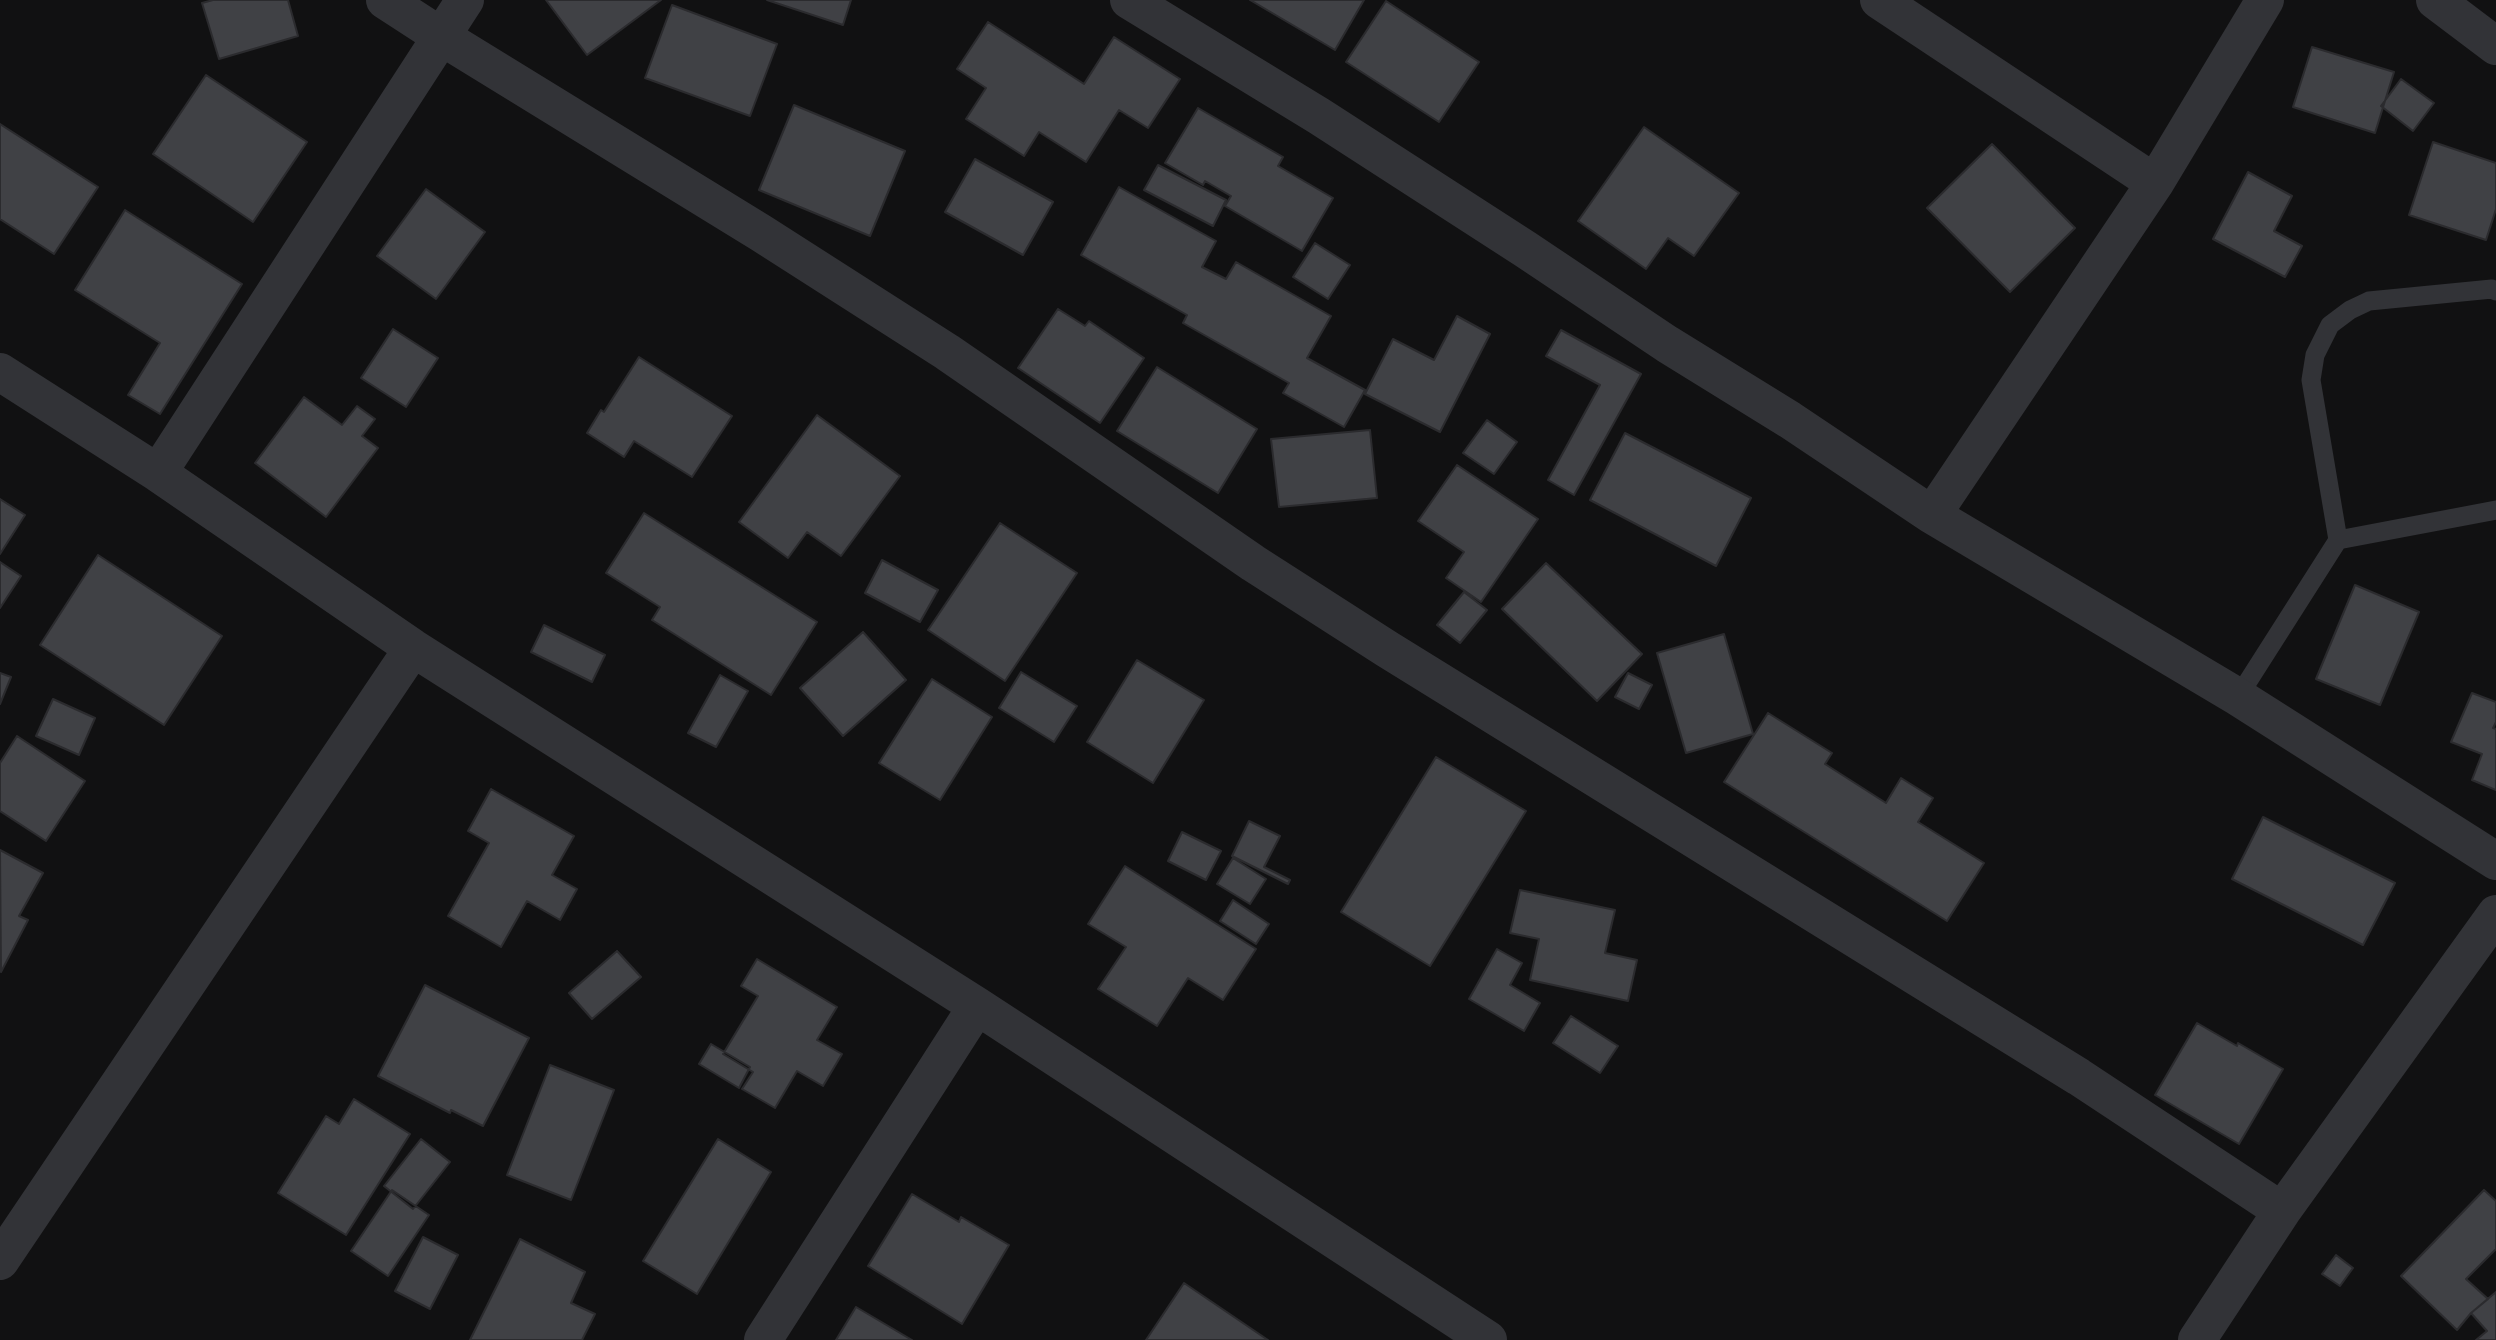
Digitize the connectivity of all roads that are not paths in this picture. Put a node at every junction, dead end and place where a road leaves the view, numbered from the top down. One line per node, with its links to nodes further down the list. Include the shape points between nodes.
1 (385, 0): 7 (street)
2 (465, 0): 7 (street)
3 (1129, 0): 14 (street, via 1330,123)
4 (1879, 0): 9 (street)
5 (2265, 0): 9 (street)
6 (2435, 0): 8 (street)
7 (442, 37): 12 (street); 21 (street, via 935,344 1254,564 1387,649 2067,1070)
8 (2496, 46)
9 (2155, 183): 14 (street)
10 (2496, 291): 15 (lane, via 2369,301 2330,325 2315,355 2311,380)
11 (0, 372): 12 (street)
12 (158, 473): 16 (street)
13 (2496, 510): 15 (lane)
14 (1932, 515): 17 (street)
15 (2338, 540): 17 (lane)
16 (413, 648): 20 (street); 22 (street)
17 (2238, 697): 18 (street)
18 (2496, 861)
19 (2496, 914): 21 (street)
20 (977, 1006): 23 (street); 24 (street)
21 (2282, 1211): 25 (street)
22 (0, 1262)
23 (763, 1340)
24 (1488, 1340)
25 (2197, 1340)

